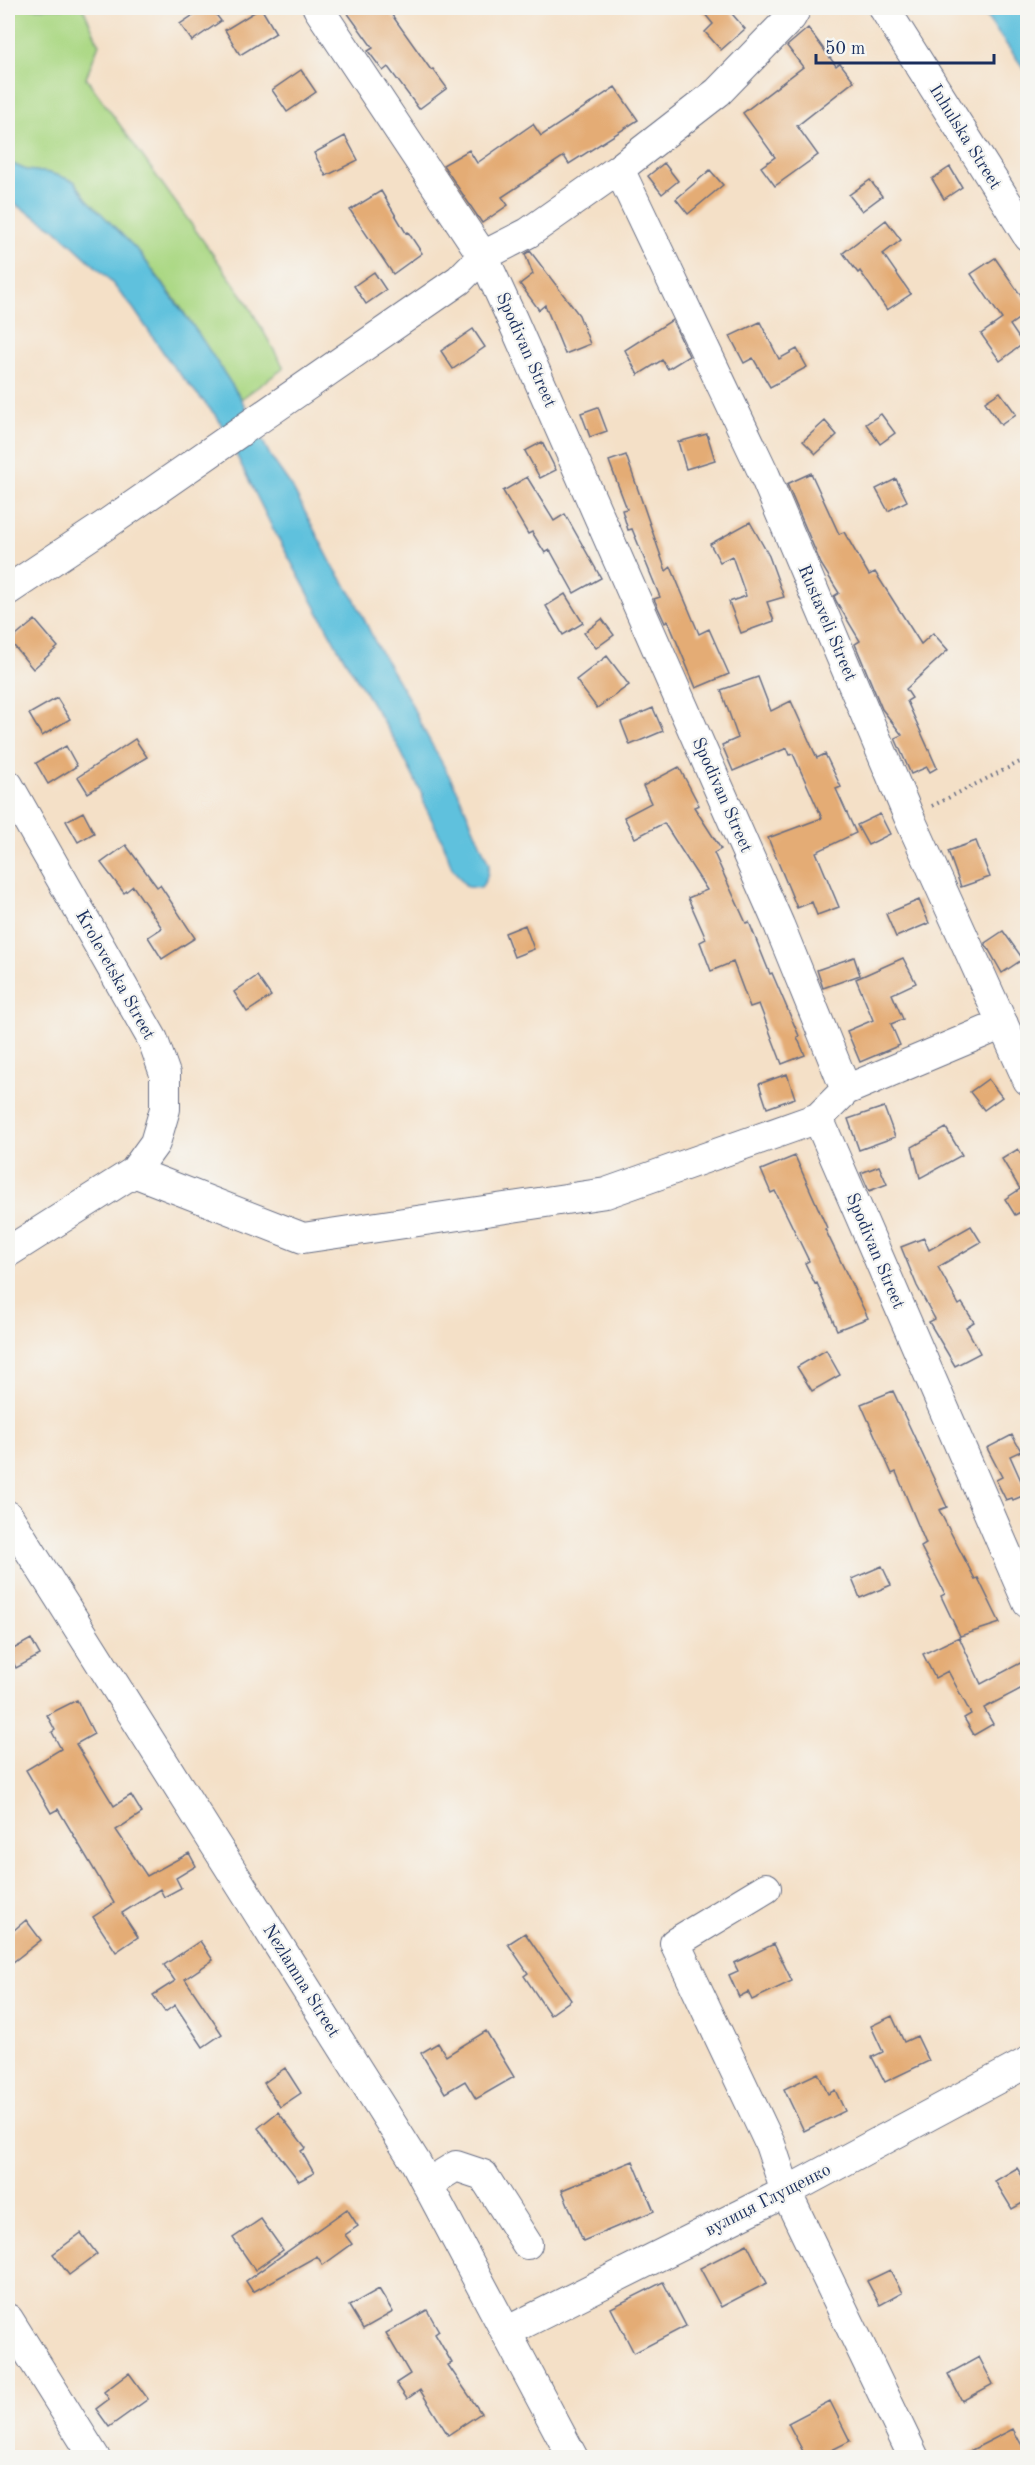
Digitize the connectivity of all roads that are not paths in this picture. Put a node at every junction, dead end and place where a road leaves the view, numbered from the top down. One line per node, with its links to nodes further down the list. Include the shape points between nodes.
1 (318, 8): 6 (street, Spodivan Street)
2 (796, 8): 4 (street, via 718,92)
3 (884, 8): 5 (street, Inhulska Street)
4 (620, 169): 6 (street, via 528,233); 9 (street, Rustaveli Street, via 765,476 909,817)
5 (1028, 236)
6 (483, 256): 7 (street, via 459,280); 11 (street, Spodivan Street, via 780,925)
7 (8, 590)
8 (8, 785): 13 (street, Krolevetska Street, via 153,1040 165,1074 165,1109 155,1143)
9 (1003, 1024): 10 (street, Rustaveli Street); 11 (street)
10 (1028, 1080)
11 (846, 1090): 12 (street)
12 (818, 1118): 13 (street, via 606,1193 303,1238); 16 (street, Spodivan Street)
13 (134, 1172): 14 (street)
14 (8, 1252)
15 (8, 1516): 19 (street, Nezlamna Street)
16 (1028, 1603)
17 (766, 1888): 20 (street, via 675,1943 770,2144)
18 (1028, 2062): 20 (street, вулиця Глущенко)
19 (427, 2184): 21 (street, via 456,2166 483,2175); 23 (street, Nezlamna Street)
20 (786, 2192): 23 (street, вулиця Глущенко); 26 (street)
21 (527, 2244)
22 (8, 2319): 24 (street)
23 (506, 2332): 25 (street, Nezlamna Street)
24 (95, 2457)
25 (573, 2457)
26 (914, 2457)

